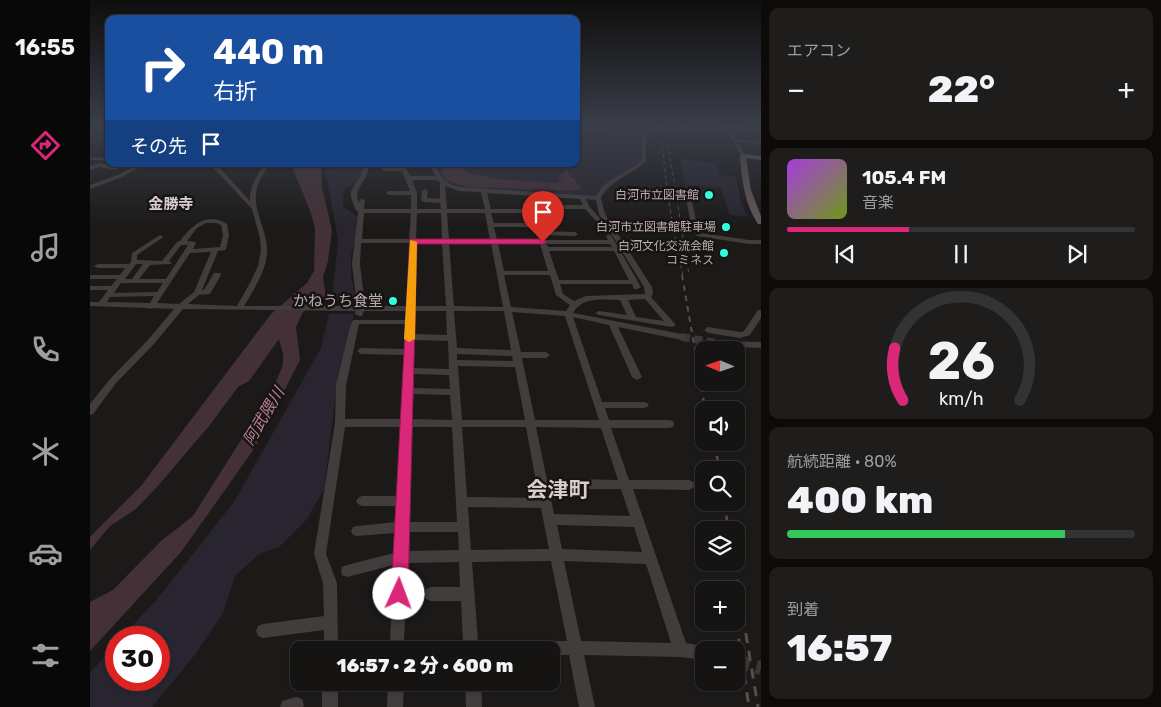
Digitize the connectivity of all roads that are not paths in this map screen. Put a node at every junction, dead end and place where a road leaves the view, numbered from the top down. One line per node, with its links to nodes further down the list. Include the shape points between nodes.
1 (644, 159): 25 (street, via 636,168 602,189)
2 (743, 159): 35 (main road, via 749,202)
3 (105, 166): 13 (street)
4 (108, 167): 5 (street); 15 (street)
5 (119, 167)
6 (136, 167): 18 (street)
7 (216, 167): 30 (street)
8 (265, 167): 30 (street, via 254,186)
9 (365, 167): 32 (street, via 354,191)
10 (397, 167): 14 (street)
11 (403, 167): 16 (street)
12 (433, 167): 17 (street)
13 (90, 168)
14 (384, 169)
15 (90, 174)
16 (408, 178): 17 (street); 23 (street)
17 (439, 180): 21 (street, via 459,189); 27 (street)
18 (90, 187)
19 (686, 188): 47 (street, via 699,235)
20 (425, 191): 27 (street, via 424,200)
21 (484, 191): 24 (street); 33 (street)
22 (389, 193): 23 (street)
23 (414, 193): 31 (street)
24 (582, 196): 25 (street); 29 (street)
25 (598, 198): 34 (street)
26 (362, 200): 32 (street)
27 (443, 206): 31 (street); 33 (street); 43 (street)
28 (558, 207): 29 (street)
29 (586, 207): 34 (street)
30 (253, 208): 78 (street, via 264,242 263,258)
31 (414, 210): 32 (street); 42 (street)
32 (361, 211): 41 (street)
33 (487, 211): 36 (street); 37 (street, via 531,207)
34 (598, 214): 46 (street); 53 (street)
35 (760, 218)
36 (490, 225): 37 (street); 44 (street)
37 (537, 225): 38 (street)
38 (539, 233): 39 (street); 48 (street)
39 (575, 234)
40 (160, 237): 57 (street, via 134,254)
41 (358, 241): 42 (street); 79 (street)
42 (413, 241): 43 (street); 80 (street)
43 (446, 241): 44 (street); 81 (street)
44 (493, 241): 48 (street); 59 (street)
45 (183, 242): 50 (street, via 193,243); 51 (street, via 198,223 222,222 226,235 224,247); 55 (street)
46 (612, 242): 48 (street); 49 (street)
47 (761, 242)
48 (544, 245): 49 (street); 60 (street)
49 (616, 249): 52 (street)
50 (188, 251): 51 (street); 56 (street)
51 (215, 251): 69 (street)
52 (621, 260): 53 (street); 66 (street, via 635,284)
53 (632, 260): 71 (street, via 648,287)
54 (148, 262): 55 (street); 57 (street); 64 (street)
55 (164, 262): 56 (street)
56 (180, 263): 65 (street)
57 (132, 264): 58 (street); 63 (street)
58 (98, 266)
59 (500, 273): 60 (street); 82 (street)
60 (553, 273): 66 (street)
61 (217, 274): 69 (street, via 207,292)
62 (90, 277): 63 (street)
63 (120, 279): 64 (street); 68 (street)
64 (134, 281): 65 (street)
65 (168, 281): 70 (street)
66 (556, 282): 75 (street, via 562,297)
67 (90, 288): 68 (street)
68 (110, 291): 70 (street); 74 (street)
69 (197, 293): 77 (street)
70 (159, 294): 76 (street)
71 (647, 297): 72 (street); 86 (street, via 672,325)
72 (623, 298): 75 (street, via 586,298); 86 (street)
73 (90, 304): 74 (street)
74 (101, 304): 76 (street)
75 (574, 304): 85 (street)
76 (151, 307): 77 (street)
77 (179, 308): 78 (street); 108 (street)
78 (239, 308): 79 (street)
79 (358, 308): 80 (street); 87 (street)
80 (410, 308): 81 (street); 88 (street)
81 (449, 308): 82 (street); 93 (street)
82 (507, 309): 85 (street); 100 (street)
83 (761, 312): 90 (street, via 747,333 740,335)
84 (598, 313): 86 (street)
85 (568, 314): 89 (street); 106 (street)
86 (633, 319)
87 (356, 322): 88 (street); 109 (street, via 341,385)
88 (410, 322): 91 (street)
89 (612, 324): 92 (street); 103 (street)
90 (708, 330)
91 (409, 337): 93 (street); 97 (street)
92 (682, 337)
93 (452, 338): 98 (street)
94 (745, 345): 95 (street)
95 (761, 345)
96 (361, 351): 97 (street)
97 (409, 352): 102 (street)
98 (452, 352): 100 (street); 101 (street)
99 (546, 355): 100 (street)
100 (517, 357): 101 (street); 112 (street)
101 (453, 368): 102 (street); 105 (street)
102 (408, 371): 104 (street)
103 (636, 377)
104 (407, 392): 105 (street); 110 (street)
105 (455, 392): 111 (street)
106 (599, 405): 107 (street); 113 (street)
107 (644, 405)
108 (90, 411)
109 (340, 423): 110 (street); 134 (street, via 320,554 330,583)
110 (406, 423): 111 (street); 119 (street)
111 (457, 423): 112 (street); 120 (street)
112 (530, 423): 113 (street); 121 (street)
113 (606, 424): 114 (street); 116 (street)
114 (669, 424)
115 (574, 484): 116 (street)
116 (626, 484): 117 (street); 123 (street)
117 (689, 485)
118 (362, 501): 119 (street)
119 (403, 501): 124 (street)
120 (462, 502): 121 (street); 125 (street)
121 (546, 503): 122 (street)
122 (549, 519): 123 (street); 127 (street)
123 (639, 522): 130 (street)
124 (402, 527): 125 (street); 126 (street); 128 (street)
125 (463, 527): 129 (street)
126 (357, 531)
127 (556, 556): 129 (street); 130 (street); 140 (street)
128 (401, 557): 129 (street); 131 (street); 137 (street)
129 (465, 557): 133 (street)
130 (650, 558): 141 (street)
131 (347, 571)
132 (431, 594): 133 (street)
133 (467, 594): 138 (street)
134 (330, 622): 135 (street); 136 (street)
135 (263, 631)
136 (330, 641)
137 (397, 641)
138 (470, 641)
139 (560, 648): 140 (street)
140 (575, 648): 141 (street); 149 (street)
141 (681, 650): 142 (street)
142 (695, 652)
143 (330, 691): 146 (street)
144 (396, 691): 147 (street)
145 (473, 691): 148 (street)
146 (330, 707)
147 (395, 707)
148 (474, 707)
149 (587, 707)

